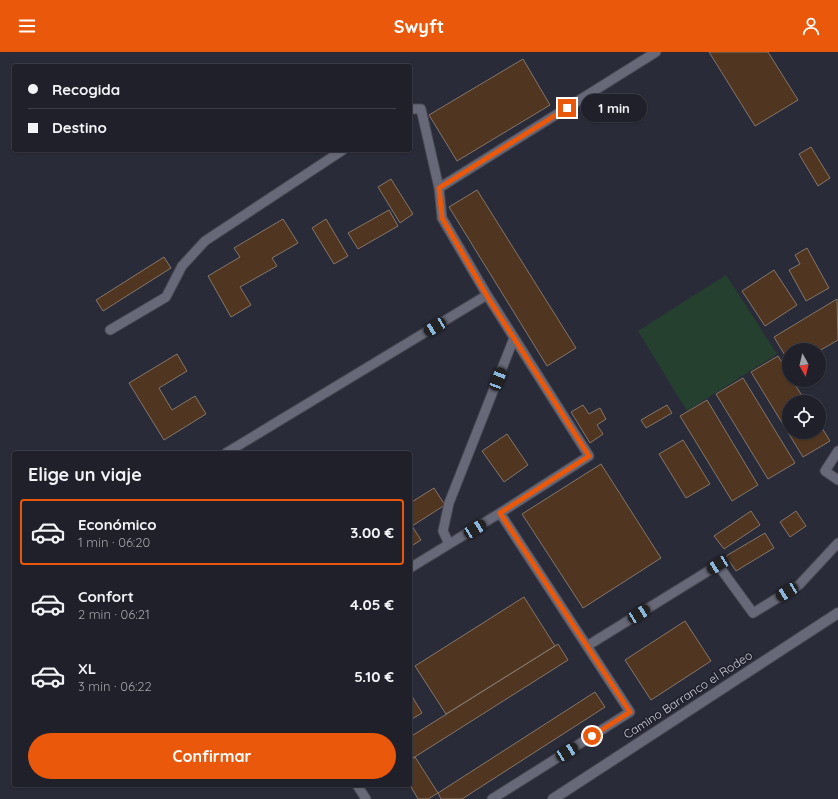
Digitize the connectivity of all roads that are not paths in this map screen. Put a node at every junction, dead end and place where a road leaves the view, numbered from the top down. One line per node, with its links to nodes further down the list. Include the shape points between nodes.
1 (656, 52): 4 (lane)
2 (412, 109): 4 (lane, via 421,109)
3 (340, 152): 6 (lane, via 205,241 182,266 166,297)
4 (439, 188): 5 (lane, via 442,218)
5 (487, 296): 7 (lane); 8 (lane)
6 (110, 330)
7 (514, 338): 11 (lane, via 589,456); 13 (lane, via 449,503 443,531)
8 (229, 451)
9 (838, 451): 10 (lane, via 825,471)
10 (838, 480)
11 (500, 513): 13 (lane); 16 (lane)
12 (838, 543): 16 (lane, via 798,585 753,613 718,565)
13 (449, 544): 14 (lane)
14 (412, 567)
15 (838, 613): 20 (street, Camino Barranco el Rodeo)
16 (587, 646): 19 (lane, via 630,712)
17 (358, 787): 18 (lane)
18 (366, 799)
19 (492, 799)
20 (553, 799)

